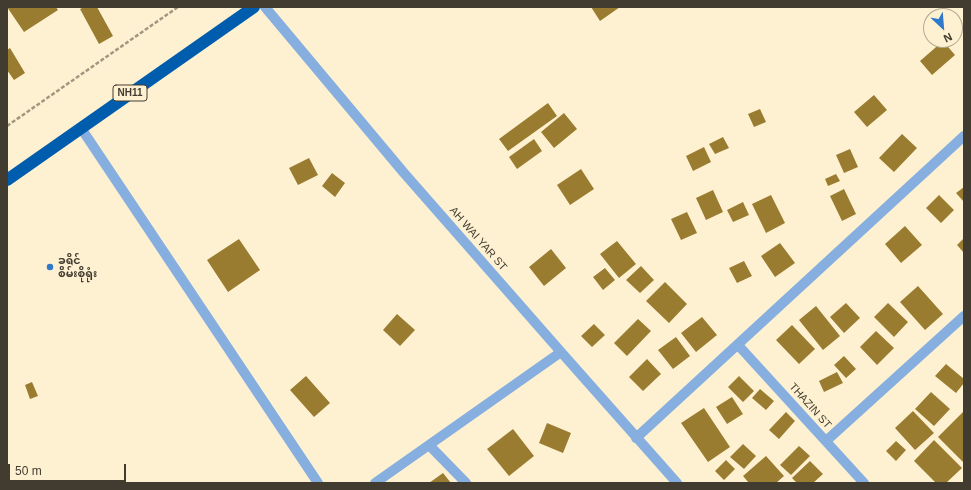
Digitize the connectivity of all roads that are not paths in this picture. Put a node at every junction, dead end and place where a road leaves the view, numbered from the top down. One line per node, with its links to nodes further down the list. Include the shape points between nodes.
1 (254, 7): 3 (highway, NH11)
2 (265, 7): 8 (street, AH WAI YAR ST, via 404,173)
3 (81, 128): 5 (highway, NH11); 12 (street)
4 (964, 136): 7 (street)
5 (7, 180)
6 (964, 316): 10 (street)
7 (738, 344): 9 (street); 10 (street, THAZIN ST)
8 (560, 352): 9 (street, AH WAI YAR ST); 11 (street)
9 (636, 438): 15 (street, AH WAI YAR ST)
10 (826, 441): 16 (street, THAZIN ST)
11 (429, 445): 13 (street); 14 (street)
12 (318, 483)
13 (375, 483)
14 (466, 483)
15 (677, 483)
16 (864, 483)

